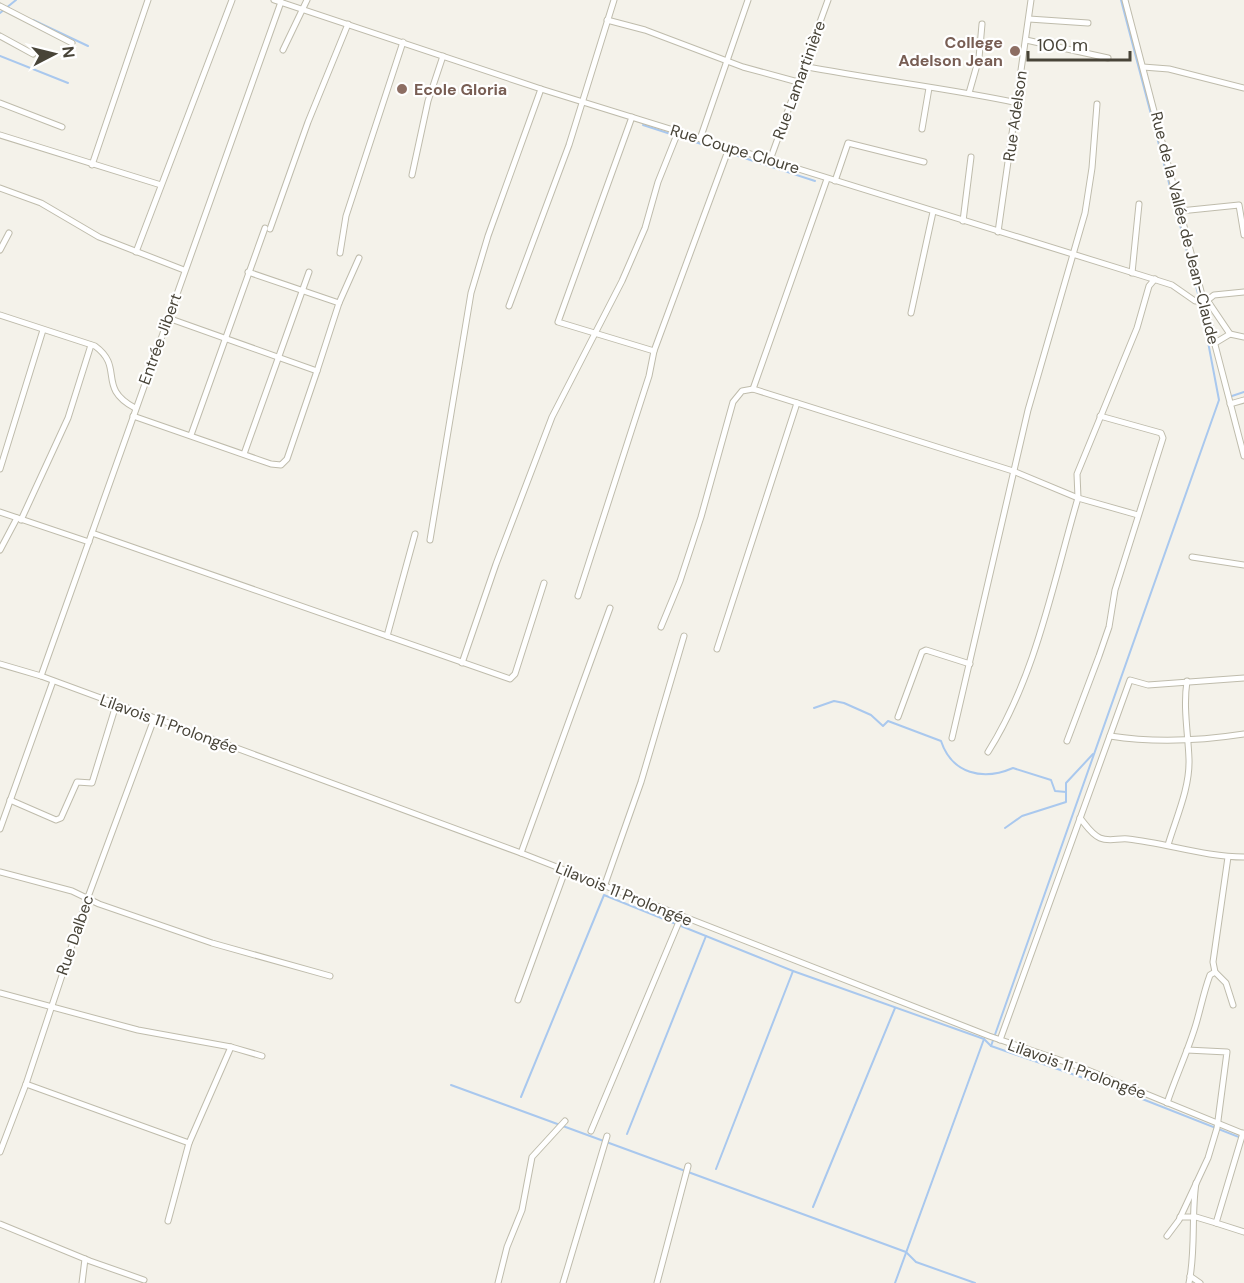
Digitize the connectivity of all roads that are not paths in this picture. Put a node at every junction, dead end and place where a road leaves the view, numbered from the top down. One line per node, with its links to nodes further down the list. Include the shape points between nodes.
1 (7, 0): 12 (street)
2 (148, 0): 49 (street)
3 (232, 0): 53 (street)
4 (274, 0): 11 (street, Rue Coupe Cloure)
5 (307, 0): 13 (street)
6 (614, 0): 15 (street)
7 (748, 0): 27 (street)
8 (828, 0): 28 (street, Rue Lamartinière)
9 (1031, 0): 14 (street, Rue Adelson)
10 (1125, 0): 29 (street, Rue de la Vallée de Jean-Claude)
11 (281, 2): 13 (street, Rue Coupe Cloure); 68 (street, Entrée Jibert)
12 (0, 6): 22 (street)
13 (303, 9): 17 (street, Rue Coupe Cloure); 23 (street)
14 (1029, 19): 16 (street); 20 (street, Rue Adelson)
15 (607, 20): 27 (street); 35 (street)
16 (1089, 23)
17 (348, 24): 21 (street, Rue Coupe Cloure); 70 (street)
18 (982, 24): 34 (street, via 979,58)
19 (0, 36): 24 (street)
20 (1026, 40): 26 (street); 37 (street, Rue Adelson)
21 (403, 42): 25 (street, Rue Coupe Cloure); 65 (street, via 346,216)
22 (72, 43)
23 (283, 50)
24 (33, 54)
25 (443, 56): 33 (street, Rue Coupe Cloure); 50 (street, via 428,101)
26 (1108, 58)
27 (726, 59): 30 (street); 44 (street)
28 (803, 66): 30 (street, Rue Lamartinière); 31 (street)
29 (1143, 67): 32 (street, via 1169,69); 57 (street, Rue de la Vallée de Jean-Claude)
30 (798, 82): 47 (street, Rue Lamartinière)
31 (929, 88): 34 (street); 41 (street)
32 (1244, 88)
33 (541, 89): 35 (street, Rue Coupe Cloure); 109 (street, via 471,293)
34 (969, 93): 37 (street)
35 (582, 100): 39 (street, Rue Coupe Cloure); 77 (street)
36 (0, 103): 40 (street)
37 (1018, 103): 60 (street, Rue Adelson)
38 (1097, 104): 66 (street, via 1085,213)
39 (632, 117): 42 (street, Rue Coupe Cloure); 82 (street, via 558,322)
40 (62, 127)
41 (922, 129)
42 (678, 132): 44 (street, Rue Coupe Cloure); 82 (street, via 645,228)
43 (0, 135): 49 (street)
44 (700, 139): 45 (street, Rue Coupe Cloure)
45 (729, 148): 47 (street, Rue Coupe Cloure); 88 (street)
46 (972, 157): 59 (street)
47 (770, 160): 51 (street, Rue Coupe Cloure)
48 (924, 162): 52 (street, via 848,142)
49 (92, 165): 53 (street)
50 (412, 175)
51 (827, 178): 52 (street, Rue Coupe Cloure); 91 (street)
52 (835, 181): 58 (street, Rue Coupe Cloure)
53 (161, 185): 64 (street)
54 (0, 188): 64 (street, via 41,203 99,237)
55 (1139, 204): 71 (street)
56 (1241, 204): 57 (street); 62 (street)
57 (1180, 211): 75 (street, Rue de la Vallée de Jean-Claude)
58 (933, 212): 59 (street, Rue Coupe Cloure); 78 (street)
59 (963, 221): 60 (street, Rue Coupe Cloure)
60 (998, 232): 66 (street, Rue Coupe Cloure)
61 (9, 233): 63 (street)
62 (1244, 235)
63 (0, 250)
64 (136, 252): 68 (street)
65 (340, 253)
66 (1073, 255): 71 (street, Rue Coupe Cloure); 102 (street)
67 (358, 258): 76 (street)
68 (184, 270): 80 (street, Entrée Jibert)
69 (309, 272): 73 (street)
70 (248, 273): 73 (street); 85 (street)
71 (1132, 273): 72 (street, Rue Coupe Cloure)
72 (1155, 279): 75 (street, Rue Coupe Cloure, via 1195,301); 97 (street)
73 (302, 291): 76 (street); 89 (street)
74 (1244, 291): 75 (street, via 1214,295)
75 (1204, 301): 83 (street); 86 (street, Rue de la Vallée de Jean-Claude)
76 (339, 303): 90 (street)
77 (509, 306)
78 (911, 313)
79 (0, 315): 81 (street)
80 (168, 318): 85 (street); 95 (street, Entrée Jibert)
81 (43, 330): 87 (street); 101 (street)
82 (596, 332): 88 (street); 121 (street, via 552,417)
83 (1230, 334): 84 (street); 86 (street)
84 (1244, 337)
85 (226, 338): 89 (street); 98 (street)
86 (1215, 343): 94 (street, Rue de la Vallée de Jean-Claude)
87 (91, 345): 95 (street, via 104,352 109,362 113,391); 106 (street, via 68,418)
88 (654, 351): 115 (street)
89 (277, 356): 90 (street); 99 (street)
90 (316, 370): 99 (street, via 284,463 271,464)
91 (753, 389): 93 (street); 117 (street, via 742,391 733,402 694,538)
92 (1244, 400): 94 (street)
93 (797, 403): 102 (street); 120 (street)
94 (1230, 404): 100 (street, Rue de la Vallée de Jean-Claude)
95 (135, 408): 96 (street, Entrée Jibert)
96 (133, 416): 98 (street); 107 (street, Entrée Jibert)
97 (1100, 416): 103 (street, via 1077,474); 105 (street, via 1163,435)
98 (191, 435): 99 (street)
99 (244, 454)
100 (1244, 456)
101 (0, 469)
102 (1013, 471): 103 (street); 123 (street)
103 (1078, 498): 105 (street); 136 (street, via 1029,668 1009,720)
104 (0, 512): 106 (street)
105 (1138, 515): 135 (street, via 1100,656)
106 (19, 519): 110 (street); 111 (street)
107 (92, 533): 110 (street, Entrée Jibert); 118 (street)
108 (415, 534): 118 (street)
109 (430, 540)
110 (89, 542): 124 (street, Entrée Jibert)
111 (0, 550)
112 (1192, 557): 113 (street)
113 (1244, 566)
114 (544, 583): 121 (street, via 514,677 506,678)
115 (578, 596)
116 (610, 608): 141 (street)
117 (661, 627)
118 (387, 636): 121 (street)
119 (684, 636): 146 (street, via 641,782)
120 (717, 648)
121 (462, 663)
122 (0, 664): 124 (street, Lilavois 11 Prolongée)
123 (970, 664): 129 (street, via 922,652); 133 (street)
124 (41, 676): 126 (street, Lilavois 11 Prolongée)
125 (1244, 678): 127 (street)
126 (53, 681): 128 (street, Lilavois 11 Prolongée); 137 (street)
127 (1187, 681): 132 (street, via 1148,685 1130,680); 134 (street, via 1183,707)
128 (116, 705): 130 (street, Lilavois 11 Prolongée); 137 (street, via 92,783 76,782 61,818 56,820)
129 (898, 717)
130 (154, 719): 141 (street, Lilavois 11 Prolongée); 147 (street, Rue Dalbec)
131 (1244, 734): 134 (street)
132 (1110, 736): 134 (street, via 1151,741); 138 (street)
133 (952, 738)
134 (1187, 739): 140 (street, via 1188,773)
135 (1067, 741)
136 (988, 752)
137 (10, 800): 139 (street)
138 (1080, 818): 140 (street, via 1102,839); 155 (street)
139 (0, 829)
140 (1168, 845): 142 (street)
141 (521, 854): 144 (street, Lilavois 11 Prolongée)
142 (1228, 857): 143 (street); 149 (street, via 1213,962)
143 (1244, 857)
144 (565, 871): 146 (street, Lilavois 11 Prolongée); 152 (street)
145 (0, 872): 147 (street)
146 (604, 887): 148 (street, Lilavois 11 Prolongée)
147 (88, 897): 150 (street, via 212,943); 153 (street, Rue Dalbec)
148 (681, 917): 155 (street, Lilavois 11 Prolongée); 163 (street)
149 (1215, 972): 154 (street, via 1226,983); 157 (street, via 1210,975 1201,1000)
150 (330, 976)
151 (0, 993): 153 (street)
152 (518, 1000)
153 (51, 1004): 156 (street, via 138,1030); 159 (street, Rue Dalbec)
154 (1233, 1005)
155 (1000, 1040): 160 (street, Lilavois 11 Prolongée)
156 (231, 1047): 158 (street); 166 (street)
157 (1187, 1050): 160 (street); 162 (street, via 1227,1052)
158 (262, 1056)
159 (26, 1084): 166 (street); 167 (street, Rue Dalbec)
160 (1167, 1103): 162 (street, Lilavois 11 Prolongée)
161 (565, 1121): 181 (street, via 544,1141 530,1163 522,1210)
162 (1217, 1123): 164 (street, Lilavois 11 Prolongée); 169 (street, via 1208,1158)
163 (591, 1131)
164 (1244, 1133): 173 (street)
165 (607, 1136): 182 (street)
166 (189, 1143): 172 (street)
167 (0, 1152)
168 (688, 1166): 183 (street)
169 (1197, 1179): 170 (street); 171 (street)
170 (1180, 1217): 171 (street); 176 (street)
171 (1195, 1218): 173 (street); 178 (street)
172 (168, 1221)
173 (1216, 1223): 175 (street)
174 (0, 1224): 177 (street)
175 (1244, 1232)
176 (1167, 1236)
177 (85, 1259): 179 (street); 180 (street)
178 (1190, 1276): 184 (street); 185 (street)
179 (144, 1280)
180 (82, 1283)
181 (498, 1283)
182 (563, 1283)
183 (657, 1283)
184 (1189, 1283)
185 (1200, 1283)

